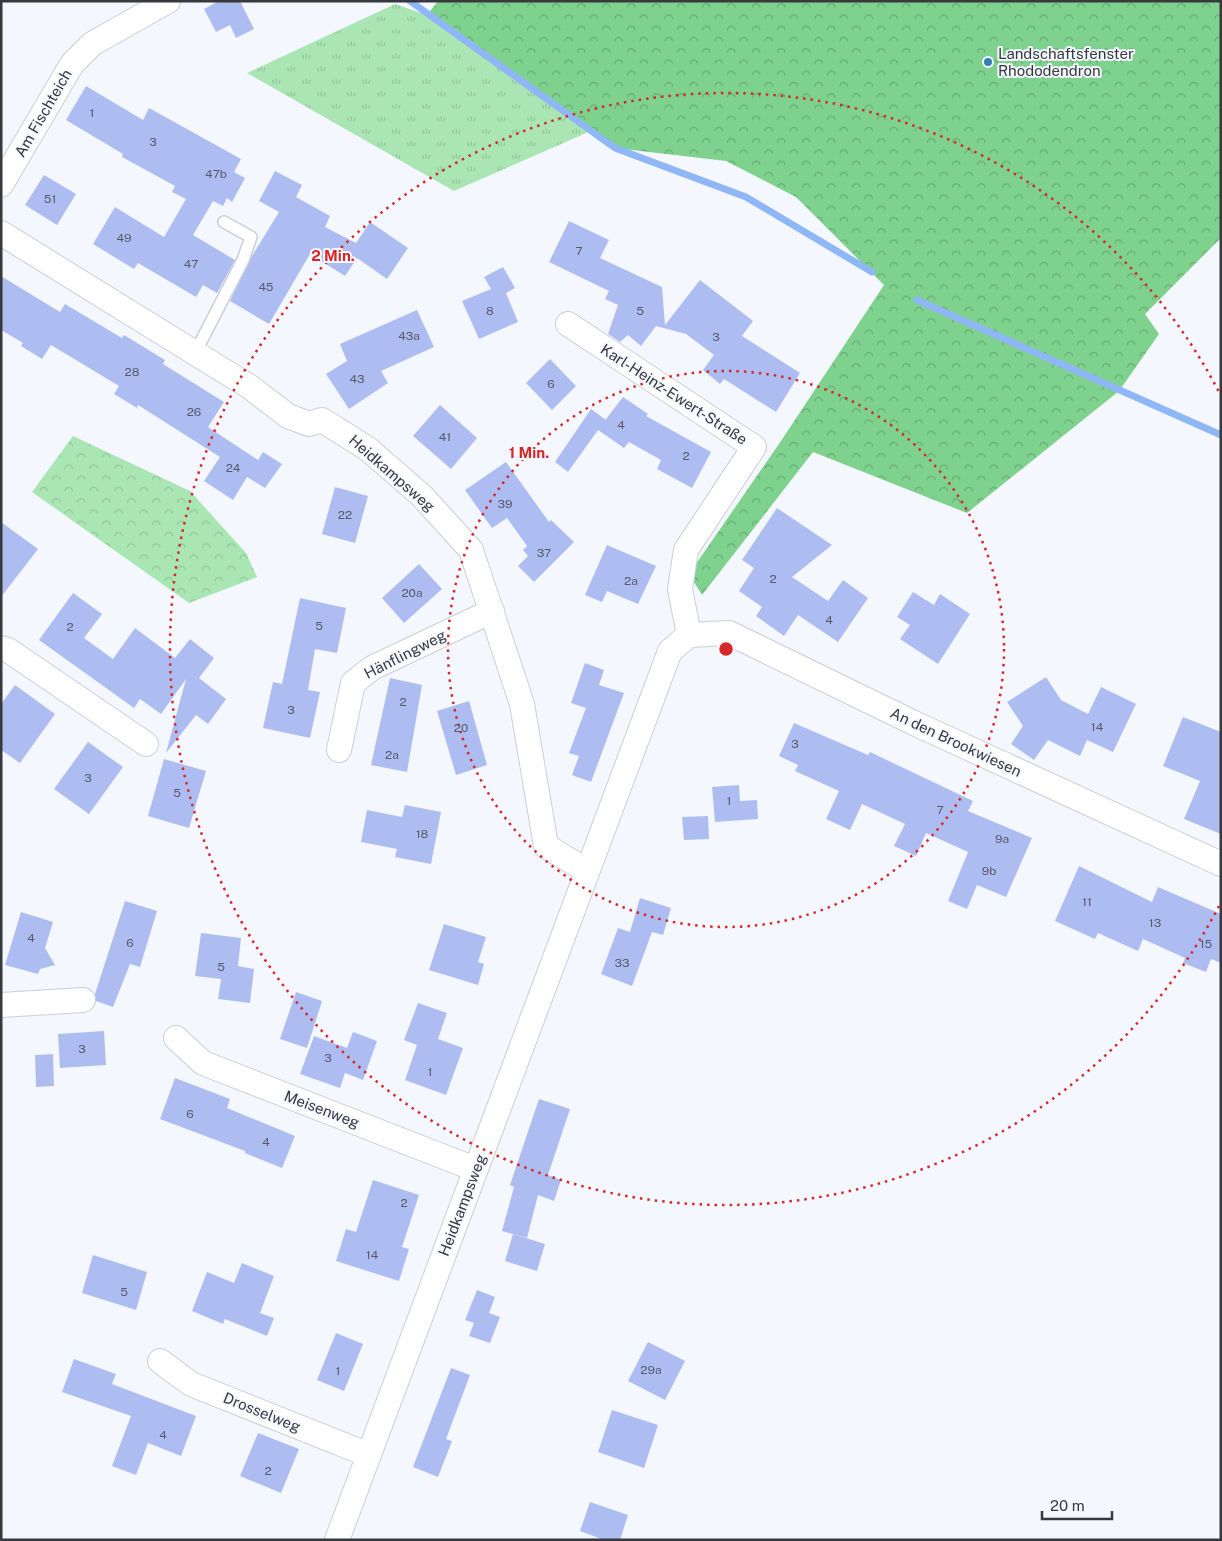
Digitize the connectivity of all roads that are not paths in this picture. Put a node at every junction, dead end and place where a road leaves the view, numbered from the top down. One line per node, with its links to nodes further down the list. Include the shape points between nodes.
1 (168, 1): 2 (street, Am Fischteich, via 92,44 72,64)
2 (1, 185)
3 (224, 222): 6 (lane, via 251,237 243,260)
4 (1, 234): 6 (street, Heidkampsweg)
5 (568, 324): 8 (street, Karl-Heinz-Ewert-Straße, via 754,447 686,550 680,589)
6 (195, 353): 7 (street, Heidkampsweg, via 250,387 288,416 309,424 322,420 343,432 422,496 471,550)
7 (492, 611): 11 (street, Hänflingweg, via 372,668 353,683); 13 (street, Heidkampsweg, via 522,704 546,846)
8 (689, 635): 12 (street, An den Brookwiesen, via 729,633 923,727); 13 (street, Heidkampsweg, via 670,651)
9 (1, 648): 10 (street)
10 (146, 744)
11 (339, 750)
12 (1221, 864)
13 (587, 871): 17 (street, Heidkampsweg)
14 (83, 1000): 15 (street)
15 (1, 1005)
16 (176, 1038): 17 (street, Meisenweg, via 203,1063)
17 (475, 1169): 19 (street, Heidkampsweg)
18 (160, 1361): 19 (street, Drosselweg, via 191,1384)
19 (369, 1456): 20 (street, Heidkampsweg)
20 (337, 1540)

